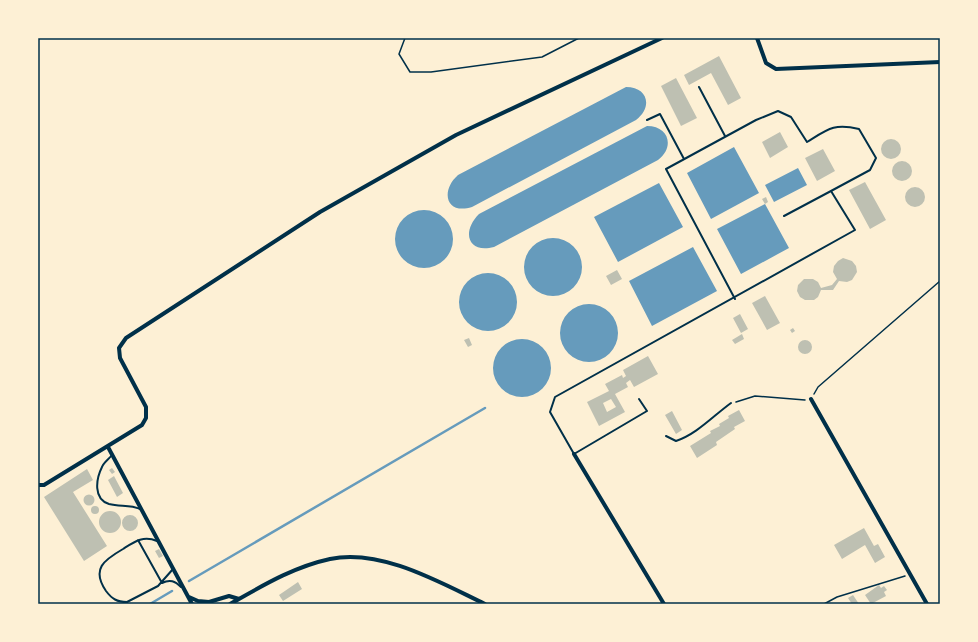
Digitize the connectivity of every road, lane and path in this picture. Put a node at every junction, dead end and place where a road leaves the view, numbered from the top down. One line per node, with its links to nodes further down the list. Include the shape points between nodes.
1 (405, 38): 2 (path, via 399,54 410,72 431,72 542,57)
2 (579, 38)
3 (662, 38): 18 (street, via 456,134 320,212 126,338 118,348 120,358 146,407 146,418 142,425)
4 (757, 38): 5 (street, via 766,63 776,69)
5 (940, 62)
6 (699, 87): 8 (lane)
7 (647, 120): 9 (lane, via 660,114)
8 (725, 136): 9 (lane); 10 (lane, via 778,111 791,116 807,142 834,126 844,125 859,129 876,158 870,170)
9 (684, 159): 13 (lane, via 666,169)
10 (831, 191): 11 (lane); 13 (lane, via 855,230)
11 (784, 216)
12 (940, 281): 15 (path, via 818,387)
13 (735, 299): 19 (lane, via 555,397 550,412)
14 (639, 399): 19 (lane, via 646,411)
15 (812, 399): 16 (path, via 800,401 755,396); 26 (street)
16 (731, 403): 17 (lane, via 689,437 676,441)
17 (666, 436)
18 (108, 447): 20 (street); 21 (street, via 44,485)
19 (574, 454): 34 (street)
20 (112, 455): 22 (street); 22 (lane, via 102,466 98,478 98,494 104,502 111,505 131,506)
21 (38, 485)
22 (141, 510): 24 (street)
23 (138, 540): 24 (lane, via 146,538); 27 (lane); 27 (lane, via 103,563 99,575 104,588 113,599 127,602)
24 (158, 541): 25 (street)
25 (173, 569): 27 (lane); 28 (street)
26 (910, 574): 35 (path, via 837,597); 36 (street)
27 (162, 583): 28 (lane, via 173,581)
28 (184, 589): 29 (street)
29 (187, 595): 30 (street, via 202,602 215,602 229,596); 31 (street)
30 (239, 599): 32 (street); 33 (street, via 292,571 311,564 331,559 364,558 426,576)
31 (192, 604)
32 (230, 604)
33 (485, 604)
34 (664, 604)
35 (824, 604)
36 (927, 604)

